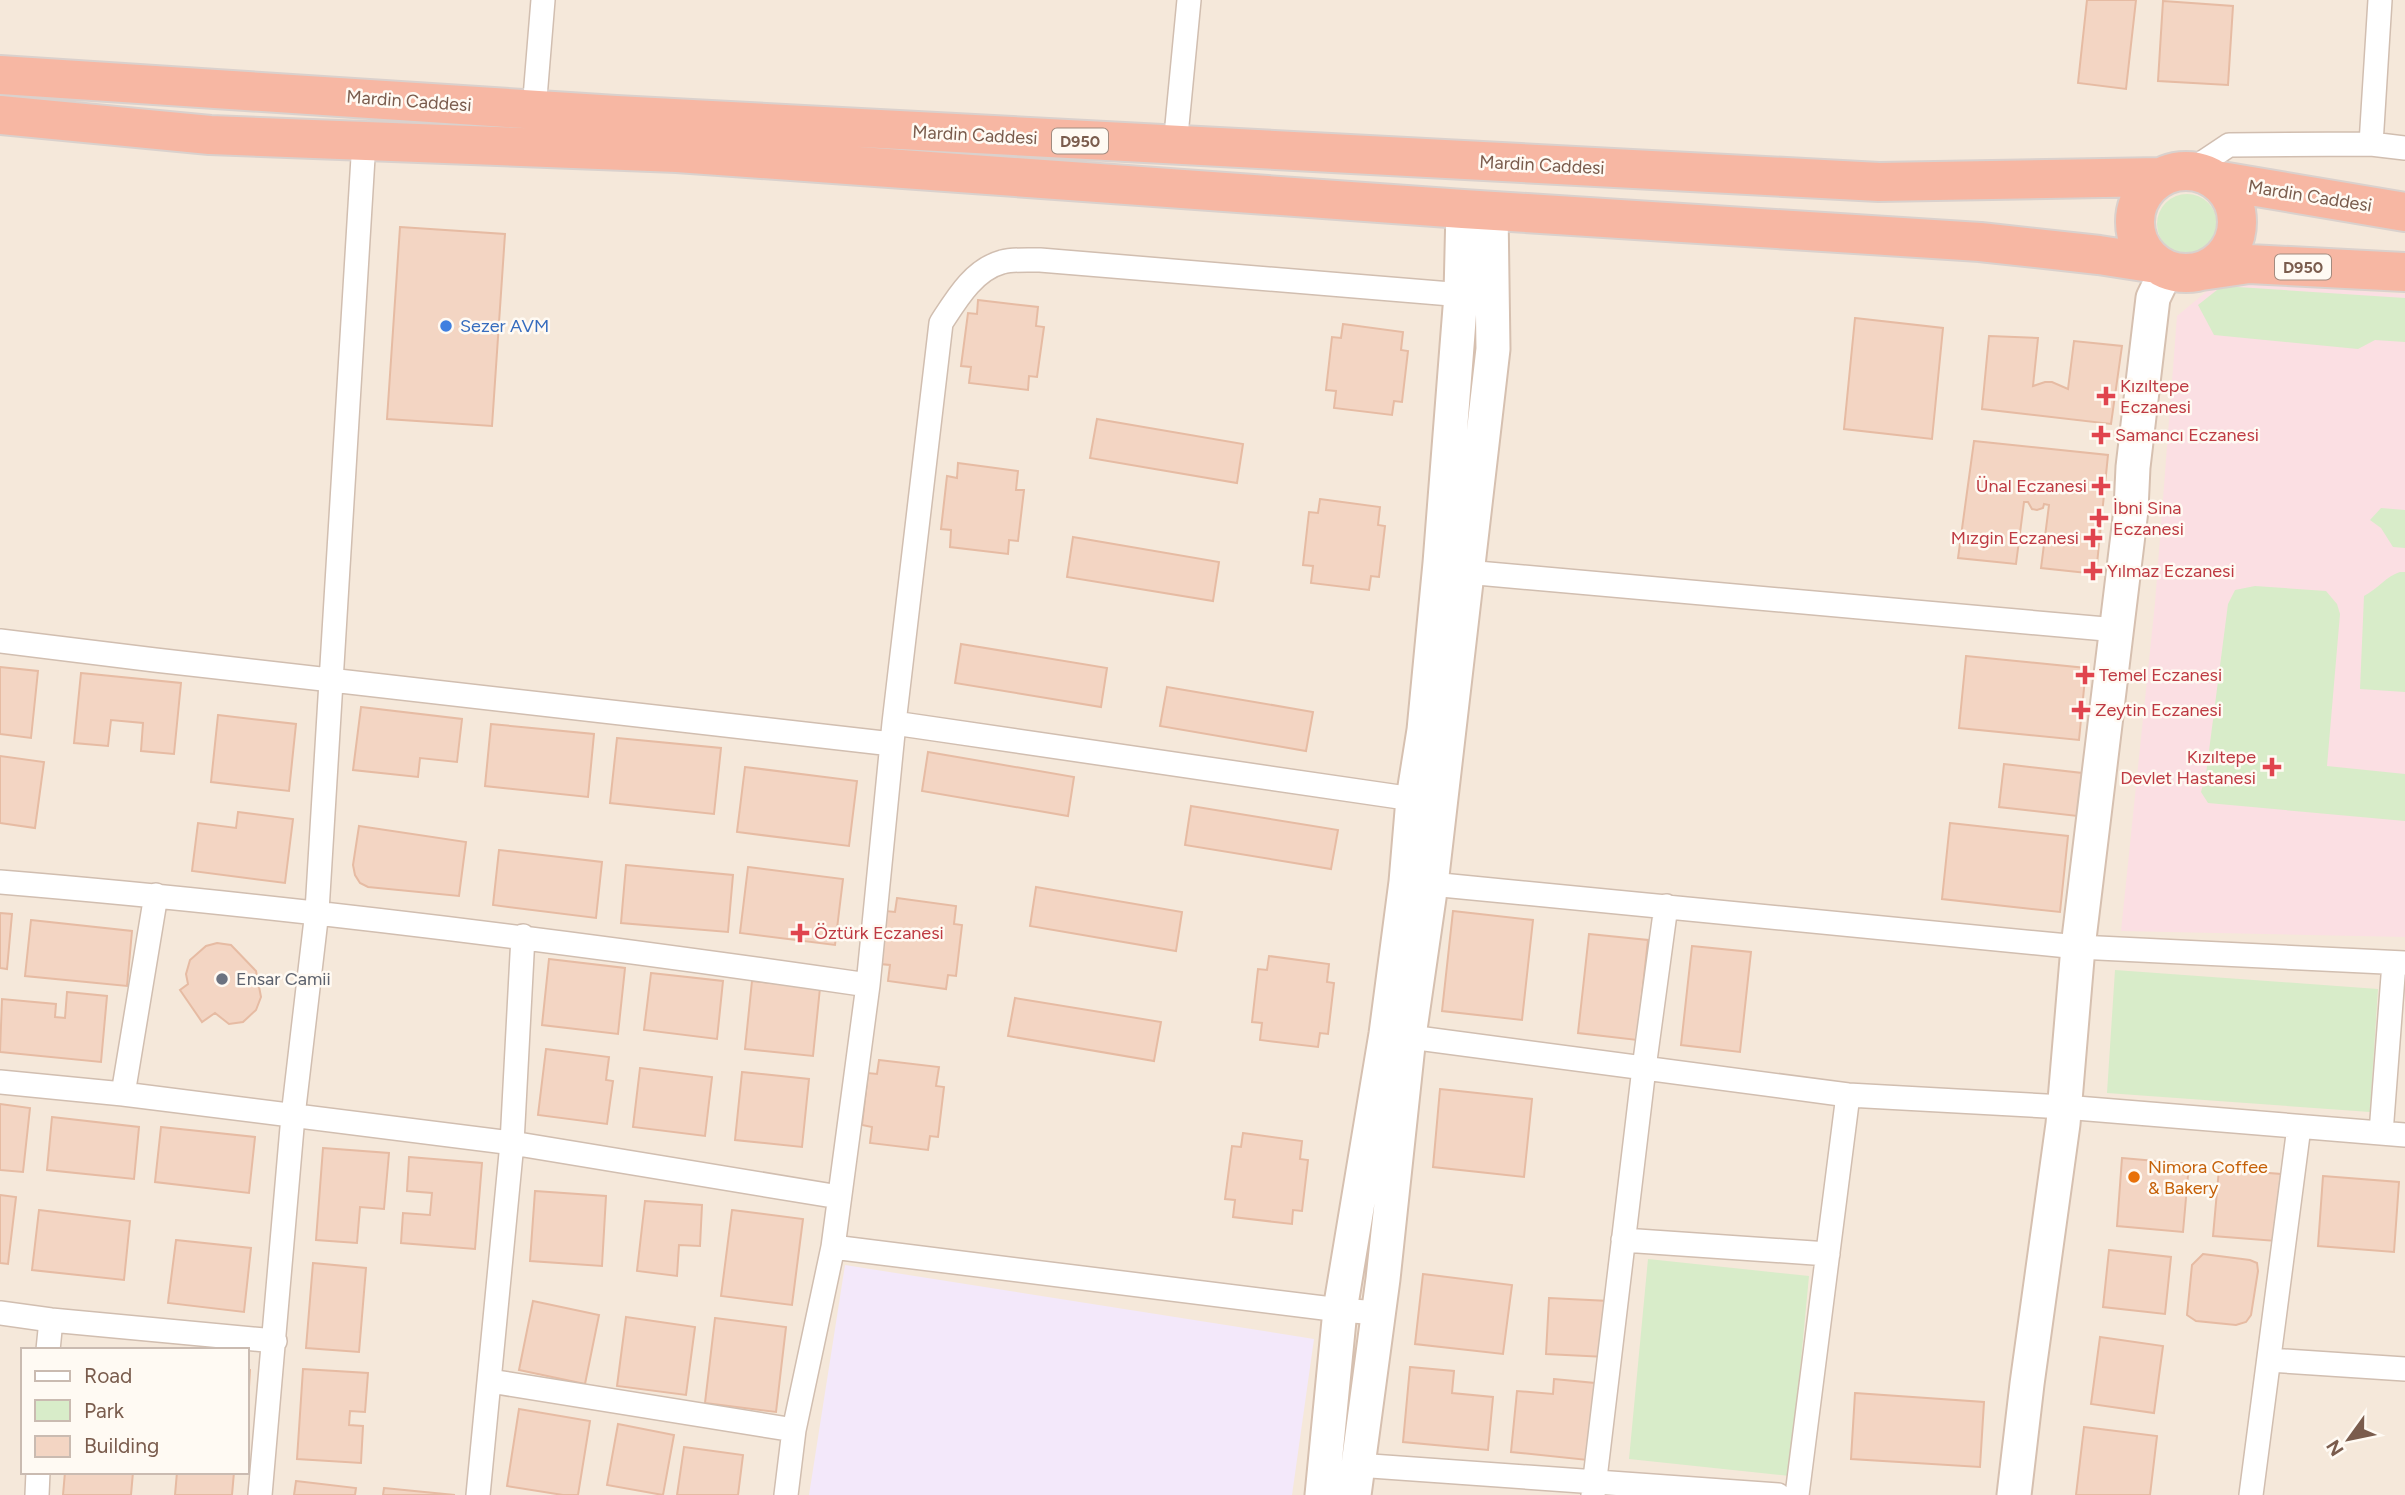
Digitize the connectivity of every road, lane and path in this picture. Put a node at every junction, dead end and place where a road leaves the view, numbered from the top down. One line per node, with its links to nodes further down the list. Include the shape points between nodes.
1 (543, 0): 5 (street)
2 (1189, 0): 9 (street)
3 (2380, 0): 8 (street)
4 (0, 75): 5 (highway, Mardin Caddesi / D950)
5 (534, 110): 9 (highway, Mardin Caddesi / D950)
6 (0, 115): 7 (highway, D950, via 210,135)
7 (364, 141): 12 (highway, D950, via 677,153); 20 (street)
8 (2371, 144): 10 (street); 11 (street, via 2229,145)
9 (1175, 145): 11 (highway, Mardin Caddesi / D950, via 1879,182)
10 (2405, 148)
11 (2189, 176): 13 (highway, Mardin Caddesi / D950); 14 (highway, via 2149,186 2135,213 2135,229 2148,256); 14 (highway, Mardin Caddesi, via 2225,188 2237,219 2235,236 2217,263)
12 (1477, 210): 14 (highway, D950, via 1980,242); 16 (street)
13 (2405, 212)
14 (2175, 268): 15 (highway, D950, via 2249,264); 18 (street, via 2153,298)
15 (2405, 271)
16 (1477, 297): 17 (street, via 1493,349); 21 (street, via 1040,260 1001,262 984,272 964,288 941,323); 22 (street)
17 (1466, 572): 18 (street); 24 (street)
18 (2117, 630): 29 (street)
19 (0, 641): 20 (street)
20 (330, 680): 21 (street); 27 (street)
21 (893, 733): 22 (street); 31 (street)
22 (1413, 799): 32 (street)
23 (0, 881): 25 (street)
24 (1431, 884): 26 (street); 32 (street)
25 (156, 895): 27 (street); 35 (street)
26 (1666, 906): 29 (street); 33 (street)
27 (317, 911): 28 (street); 38 (street)
28 (523, 936): 31 (street); 42 (street)
29 (2078, 947): 30 (street); 37 (street)
30 (2399, 963): 40 (street)
31 (868, 985): 43 (street)
32 (1397, 1035): 33 (street); 47 (street); 49 (street)
33 (1644, 1068): 36 (street); 44 (street)
34 (0, 1082): 35 (street)
35 (123, 1094): 38 (street)
36 (1848, 1095): 37 (street); 46 (street)
37 (2064, 1107): 39 (street); 67 (street)
38 (293, 1116): 42 (street); 51 (street)
39 (2299, 1127): 40 (street); 53 (street)
40 (2381, 1133): 41 (street)
41 (2405, 1135)
42 (512, 1143): 43 (street); 55 (street)
43 (839, 1197): 45 (street)
44 (1623, 1240): 46 (street); 59 (street)
45 (833, 1247): 47 (street); 56 (street)
46 (1828, 1254): 66 (street)
47 (1340, 1310): 49 (street); 64 (street)
48 (0, 1313): 50 (street)
49 (1378, 1313): 58 (street)
50 (51, 1320): 51 (street); 52 (street)
51 (275, 1341): 61 (street)
52 (48, 1348)
53 (2269, 1360): 54 (street); 68 (street)
54 (2405, 1369)
55 (490, 1381): 56 (street); 62 (street)
56 (793, 1430): 63 (street)
57 (38, 1474): 60 (street)
58 (1356, 1480): 59 (street)
59 (1594, 1488): 65 (street)
60 (37, 1495)
61 (260, 1495)
62 (478, 1495)
63 (786, 1495)
64 (1322, 1495)
65 (1778, 1495)
66 (1797, 1495)
67 (2014, 1495)
68 (2251, 1495)

